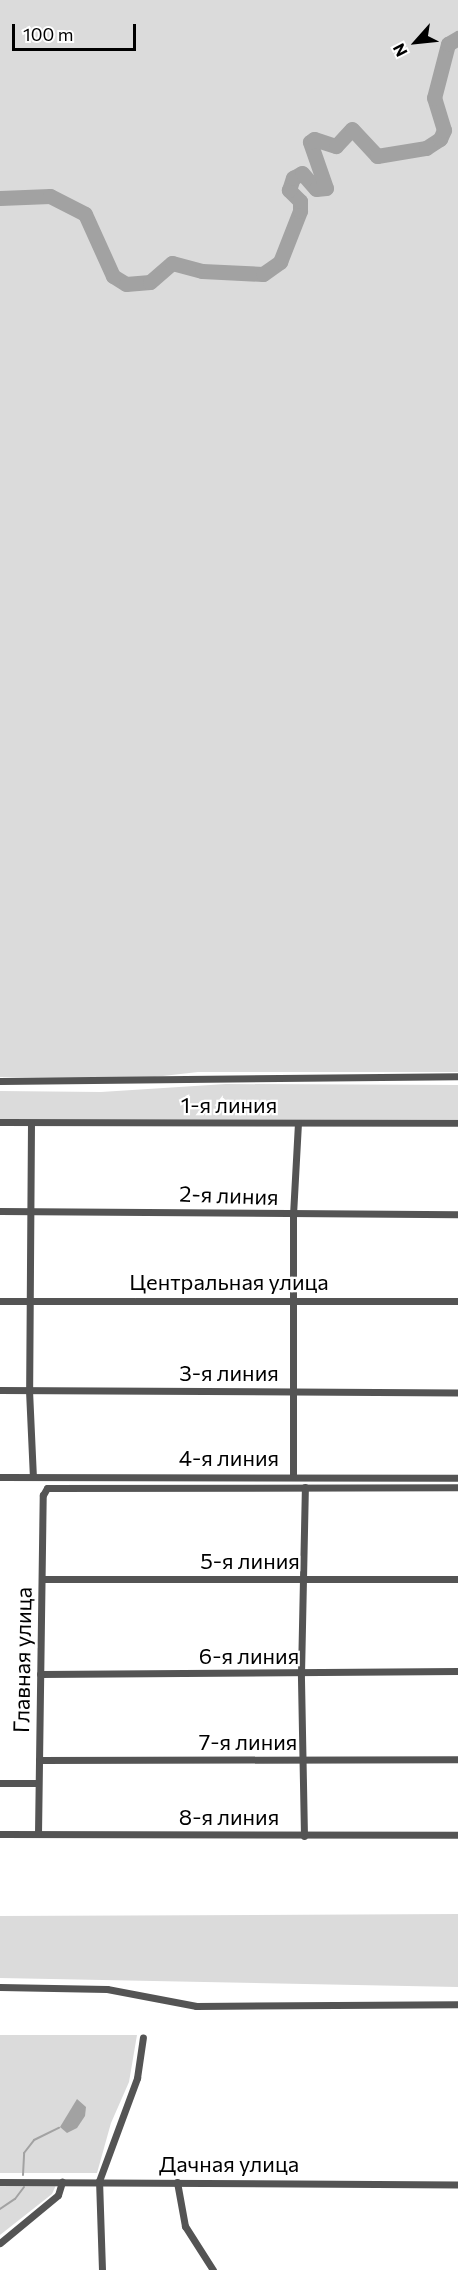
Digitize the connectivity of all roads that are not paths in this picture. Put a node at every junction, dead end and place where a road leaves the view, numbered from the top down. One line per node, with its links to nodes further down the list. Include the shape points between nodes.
1 (458, 1076): 2 (street)
2 (0, 1081)
3 (0, 1122): 4 (street, 1-я линия)
4 (30, 1123): 5 (street, 1-я линия); 8 (street)
5 (298, 1123): 6 (street, 1-я линия); 10 (street)
6 (458, 1123)
7 (0, 1211): 8 (street, 2-я линия)
8 (33, 1211): 10 (street, 2-я линия); 14 (street)
9 (458, 1214): 10 (street, 2-я линия)
10 (293, 1215): 11 (street)
11 (296, 1299): 13 (street, Центральная улица); 14 (street, Центральная улица); 17 (street)
12 (0, 1301): 14 (street, Центральная улица)
13 (458, 1301)
14 (30, 1302): 16 (street)
15 (0, 1390): 16 (street, 3-я линия)
16 (29, 1390): 17 (street, 3-я линия); 21 (street)
17 (295, 1392): 18 (street, 3-я линия); 19 (street)
18 (458, 1392)
19 (293, 1476): 21 (street, 4-я линия); 22 (street, 4-я линия)
20 (0, 1477): 21 (street, 4-я линия)
21 (33, 1477)
22 (458, 1478)
23 (305, 1487): 24 (street); 25 (street, Главная улица, via 47,1488 43,1495); 26 (street)
24 (458, 1487)
25 (42, 1579): 26 (street, 5-я линия); 29 (street, Главная улица)
26 (305, 1579): 27 (street, 5-я линия); 30 (street)
27 (458, 1579)
28 (458, 1671): 30 (street, 6-я линия)
29 (40, 1674): 30 (street, 6-я линия); 32 (street, Главная улица)
30 (301, 1674): 33 (street)
31 (458, 1759): 33 (street, 7-я линия)
32 (39, 1760): 33 (street, 7-я линия); 35 (street, Главная улица)
33 (302, 1760): 39 (street)
34 (0, 1783): 35 (street)
35 (38, 1783): 37 (street, Главная улица)
36 (0, 1834): 37 (street, 8-я линия)
37 (38, 1834): 39 (street, 8-я линия)
38 (458, 1835): 39 (street, 8-я линия)
39 (304, 1836)
40 (0, 1987): 41 (street, via 106,1989 196,2006)
41 (458, 2004)
42 (143, 2037): 43 (street, via 137,2078)
43 (99, 2181): 45 (street, Дачная улица); 46 (street, Дачная улица); 49 (street)
44 (0, 2182): 45 (street, Дачная улица)
45 (62, 2182): 48 (street, via 58,2195)
46 (177, 2182): 47 (street, Дачная улица); 50 (street, via 185,2226)
47 (458, 2184)
48 (0, 2243)
49 (102, 2270)
50 (213, 2270)

